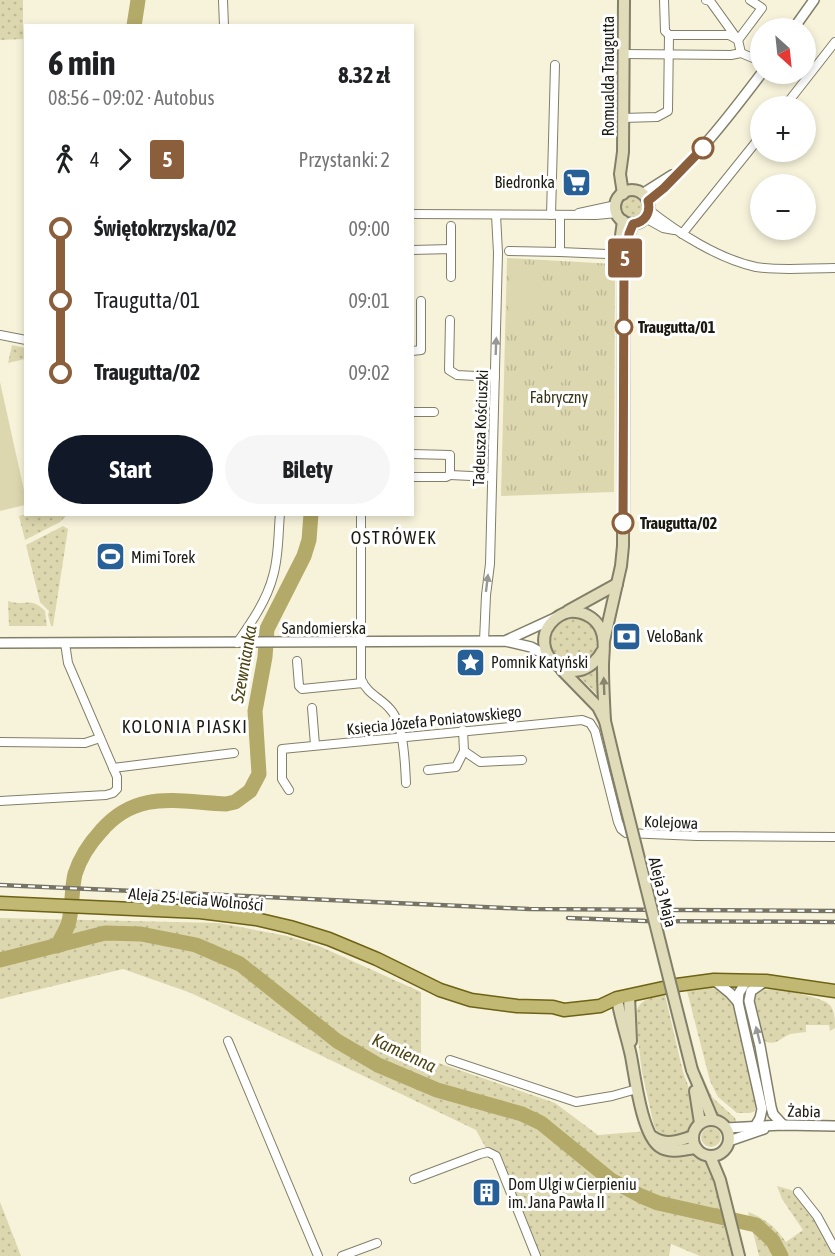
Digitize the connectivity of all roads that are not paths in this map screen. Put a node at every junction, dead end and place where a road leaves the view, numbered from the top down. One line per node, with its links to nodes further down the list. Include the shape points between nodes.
1 (224, 0): 8 (street)
2 (624, 0): 14 (main road, Romualda Traugutta)
3 (664, 0): 9 (street, via 665,31)
4 (709, 0): 10 (street)
5 (750, 0): 10 (street, via 762,8)
6 (814, 0): 7 (street)
7 (801, 18)
8 (224, 24)
9 (669, 35): 10 (street, via 729,35); 12 (street)
10 (738, 40): 13 (street)
11 (835, 42): 18 (street)
12 (668, 53): 13 (street); 14 (street); 19 (street, via 668,111 657,117)
13 (741, 53): 15 (street)
14 (624, 54): 19 (main road, Romualda Traugutta)
15 (750, 57)
16 (555, 65): 25 (street)
17 (753, 84): 22 (street, via 703,148)
18 (792, 96)
19 (623, 118): 21 (main road, Romualda Traugutta)
20 (750, 149): 29 (street)
21 (627, 192): 22 (main road); 27 (main road)
22 (646, 206): 27 (main road); 29 (street, via 663,228)
23 (414, 214): 24 (street)
24 (496, 215): 25 (street); 42 (street, Tadeusza Kościuszki, one-way to 24)
25 (551, 215): 26 (street)
26 (560, 215): 27 (street); 33 (street)
27 (622, 216): 51 (main road, via 629,234 624,264 623,546)
28 (451, 226): 30 (street)
29 (679, 232): 35 (street, via 755,267)
30 (451, 249): 31 (street); 36 (street)
31 (414, 250)
32 (509, 250): 33 (street)
33 (560, 252): 34 (street)
34 (607, 254)
35 (835, 268)
36 (451, 278)
37 (421, 301): 41 (street, via 421,350)
38 (450, 320): 42 (street, via 450,370 458,375)
39 (0, 335): 40 (street)
40 (24, 340)
41 (414, 351)
42 (495, 377): 48 (street, Tadeusza Kościuszki)
43 (414, 412): 44 (street)
44 (434, 412)
45 (414, 454): 46 (street, via 450,455)
46 (450, 474): 47 (street); 48 (street)
47 (414, 477)
48 (492, 477): 53 (street, Tadeusza Kościuszki, one-way to 48)
49 (280, 516): 57 (street, via 273,579)
50 (361, 516): 58 (street)
51 (617, 584): 52 (main road); 59 (main road)
52 (561, 615): 54 (street, Sandomierska); 59 (main road, via 576,612 592,618 601,628); 60 (main road, via 546,633)
53 (484, 641): 54 (street, Sandomierska); 58 (street, Sandomierska)
54 (505, 641): 60 (street, Sandomierska, via 531,646)
55 (0, 643): 56 (street, Sandomierska)
56 (65, 643): 57 (street, Sandomierska); 69 (street, via 68,663)
57 (237, 643): 58 (street, Sandomierska)
58 (361, 643): 63 (street)
59 (604, 646): 62 (main road, via 596,662 585,669); 66 (main road, Aleja 3 Maja, one-way to 59)
60 (549, 657): 62 (main road)
61 (297, 661): 63 (street, via 302,689)
62 (560, 668): 66 (main road, Aleja 3 Maja, via 594,701)
63 (363, 683): 68 (street, via 391,710)
64 (312, 708): 71 (street)
65 (588, 722): 67 (street, Księcia Józefa Poniatowskiego); 80 (street, Kolejowa, via 596,736 618,822 626,833)
66 (605, 722): 90 (main road, Aleja 3 Maja, bridge)
67 (463, 730): 68 (street, Księcia Józefa Poniatowskiego); 72 (street)
68 (401, 736): 71 (street, Księcia Józefa Poniatowskiego); 77 (street)
69 (100, 738): 70 (street, via 85,743); 75 (street)
70 (0, 742)
71 (315, 745): 78 (street, Księcia Józefa Poniatowskiego, via 282,749 282,779)
72 (464, 751): 74 (street, via 480,762); 76 (street, via 456,767)
73 (234, 753): 75 (street)
74 (522, 760)
75 (113, 768): 79 (street, via 118,786 110,794)
76 (428, 770)
77 (406, 783)
78 (289, 790)
79 (0, 801)
80 (835, 837)
81 (0, 903): 86 (main road, Aleja 25-lecia Wolności, via 200,912 256,919 329,939 421,982 471,1000 564,1010 600,1006)
82 (714, 980): 83 (main road, Aleja 25-lecia Wolności); 86 (main road, Aleja 25-lecia Wolności); 87 (street)
83 (747, 980): 84 (main road, Aleja 25-lecia Wolności); 87 (street)
84 (766, 981): 85 (main road, Aleja 25-lecia Wolności); 96 (street, one-way to 84, via 772,1110 749,1001 753,988)
85 (835, 991)
86 (623, 997): 91 (main road, via 621,1023)
87 (738, 1002): 94 (street, via 762,1109)
88 (228, 1041): 108 (street)
89 (450, 1060): 91 (street, via 576,1102)
90 (692, 1070): 92 (main road, Aleja 3 Maja); 93 (main road, Aleja 3 Maja)
91 (637, 1089): 99 (main road)
92 (713, 1119): 93 (main road); 98 (main road)
93 (700, 1123): 100 (main road)
94 (756, 1125): 95 (street, Żabia); 98 (street, Żabia)
95 (772, 1125): 96 (street, Żabia); 101 (street, Żabia)
96 (783, 1125): 97 (street, Żabia)
97 (835, 1126)
98 (726, 1128): 101 (main road)
99 (648, 1131): 100 (main road, via 665,1143); 102 (main road, via 664,1150)
100 (693, 1136): 102 (main road)
101 (729, 1141): 103 (main road)
102 (696, 1148): 103 (main road)
103 (716, 1155): 111 (main road, via 723,1163 720,1180)
104 (414, 1179): 110 (street, via 480,1154 496,1156)
105 (798, 1192): 107 (street)
106 (377, 1243): 109 (street)
107 (835, 1249)
108 (318, 1256)
109 (342, 1256)
110 (536, 1256)
111 (739, 1256)

